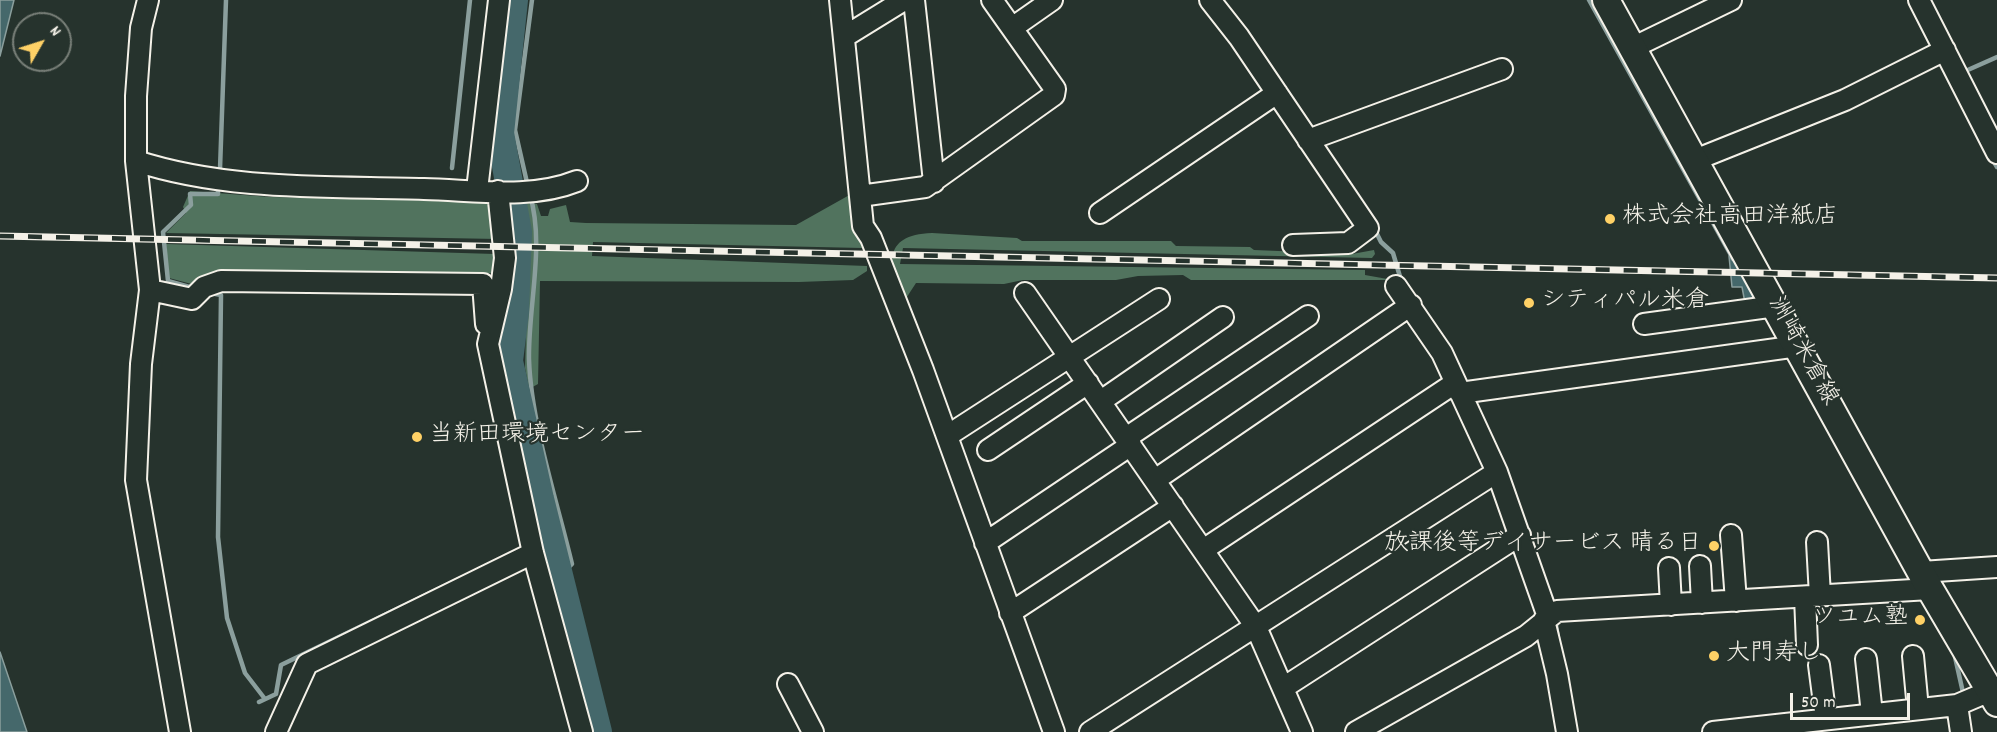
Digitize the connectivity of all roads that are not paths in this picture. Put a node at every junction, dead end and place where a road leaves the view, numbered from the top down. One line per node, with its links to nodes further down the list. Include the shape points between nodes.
1 (148, 0): 21 (street, via 141,28)
2 (499, 0): 24 (street)
3 (840, 0): 13 (street)
4 (904, 0): 13 (street)
5 (914, 0): 23 (street)
6 (992, 0): 12 (street)
7 (1052, 0): 12 (street)
8 (1210, 0): 17 (street)
9 (1605, 0): 14 (main road, 洲崎米倉線)
10 (1731, 0): 14 (street)
11 (1919, 0): 15 (street)
12 (1012, 28): 23 (street, via 1056,92)
13 (844, 37): 26 (street)
14 (1632, 48): 20 (main road, 洲崎米倉線)
15 (1940, 53): 19 (street); 20 (street, via 1845,100)
16 (1502, 69): 18 (street)
17 (1276, 93): 18 (street); 27 (street)
18 (1313, 139): 28 (street, via 1368,228 1348,243)
19 (1997, 153)
20 (1695, 160): 34 (main road, 洲崎米倉線)
21 (136, 161): 24 (street, via 174,173 278,185); 30 (street)
22 (577, 181): 25 (street, via 554,190)
23 (934, 182): 26 (street, via 919,190)
24 (477, 190): 25 (street)
25 (500, 191): 38 (street, via 505,258)
26 (860, 196): 44 (street, via 863,226 872,238)
27 (1100, 213)
28 (1293, 245)
29 (1395, 286): 33 (street)
30 (150, 290): 38 (street, via 192,299 201,290 221,282 483,284); 77 (street, via 141,364 136,480)
31 (1025, 293): 40 (street)
32 (1159, 299): 40 (street)
33 (1411, 305): 42 (street, via 1442,353); 48 (street)
34 (1767, 307): 37 (street); 39 (main road, 洲崎米倉線)
35 (1308, 316): 45 (street)
36 (1223, 317): 43 (street)
37 (1644, 324)
38 (488, 344): 54 (street)
39 (1788, 347): 42 (street); 59 (main road, 洲崎米倉線)
40 (1070, 357): 41 (street); 44 (street)
41 (1088, 383): 43 (street); 46 (street)
42 (1457, 388): 47 (street); 55 (street)
43 (1101, 401): 45 (street)
44 (946, 436): 53 (street)
45 (1128, 441): 48 (street); 53 (street)
46 (988, 450)
47 (1497, 472): 50 (street); 66 (street)
48 (1155, 480): 49 (street)
49 (1173, 506): 55 (street); 64 (street)
50 (1520, 535): 65 (street); 72 (street)
51 (1731, 535): 61 (street)
52 (1817, 542): 60 (street)
53 (985, 543): 64 (street)
54 (532, 546): 78 (street, via 307,664); 79 (street)
55 (1203, 550): 66 (street)
56 (1700, 566): 62 (street)
57 (1997, 567): 59 (street)
58 (1669, 568): 63 (street)
59 (1926, 581): 60 (street); 73 (main road, 洲崎米倉線)
60 (1812, 596): 61 (street); 67 (street)
61 (1736, 601): 62 (street)
62 (1702, 603): 63 (street)
63 (1671, 604): 65 (street, via 1557,611)
64 (1010, 613): 81 (street)
65 (1546, 619): 84 (street, via 1526,636); 85 (street)
66 (1256, 627): 72 (street); 82 (street)
67 (1807, 645)
68 (1913, 656): 74 (street)
69 (1866, 659): 75 (street)
70 (1819, 665): 76 (street)
71 (788, 684): 80 (street)
72 (1283, 688): 83 (street)
73 (1974, 700): 74 (street); 87 (street)
74 (1918, 709): 75 (street)
75 (1872, 714): 76 (street)
76 (1826, 719): 86 (street)
77 (180, 732)
78 (276, 732)
79 (582, 732)
80 (813, 732)
81 (1054, 732)
82 (1090, 732)
83 (1302, 732)
84 (1356, 732)
85 (1567, 732)
86 (1713, 732)
87 (1961, 732)

